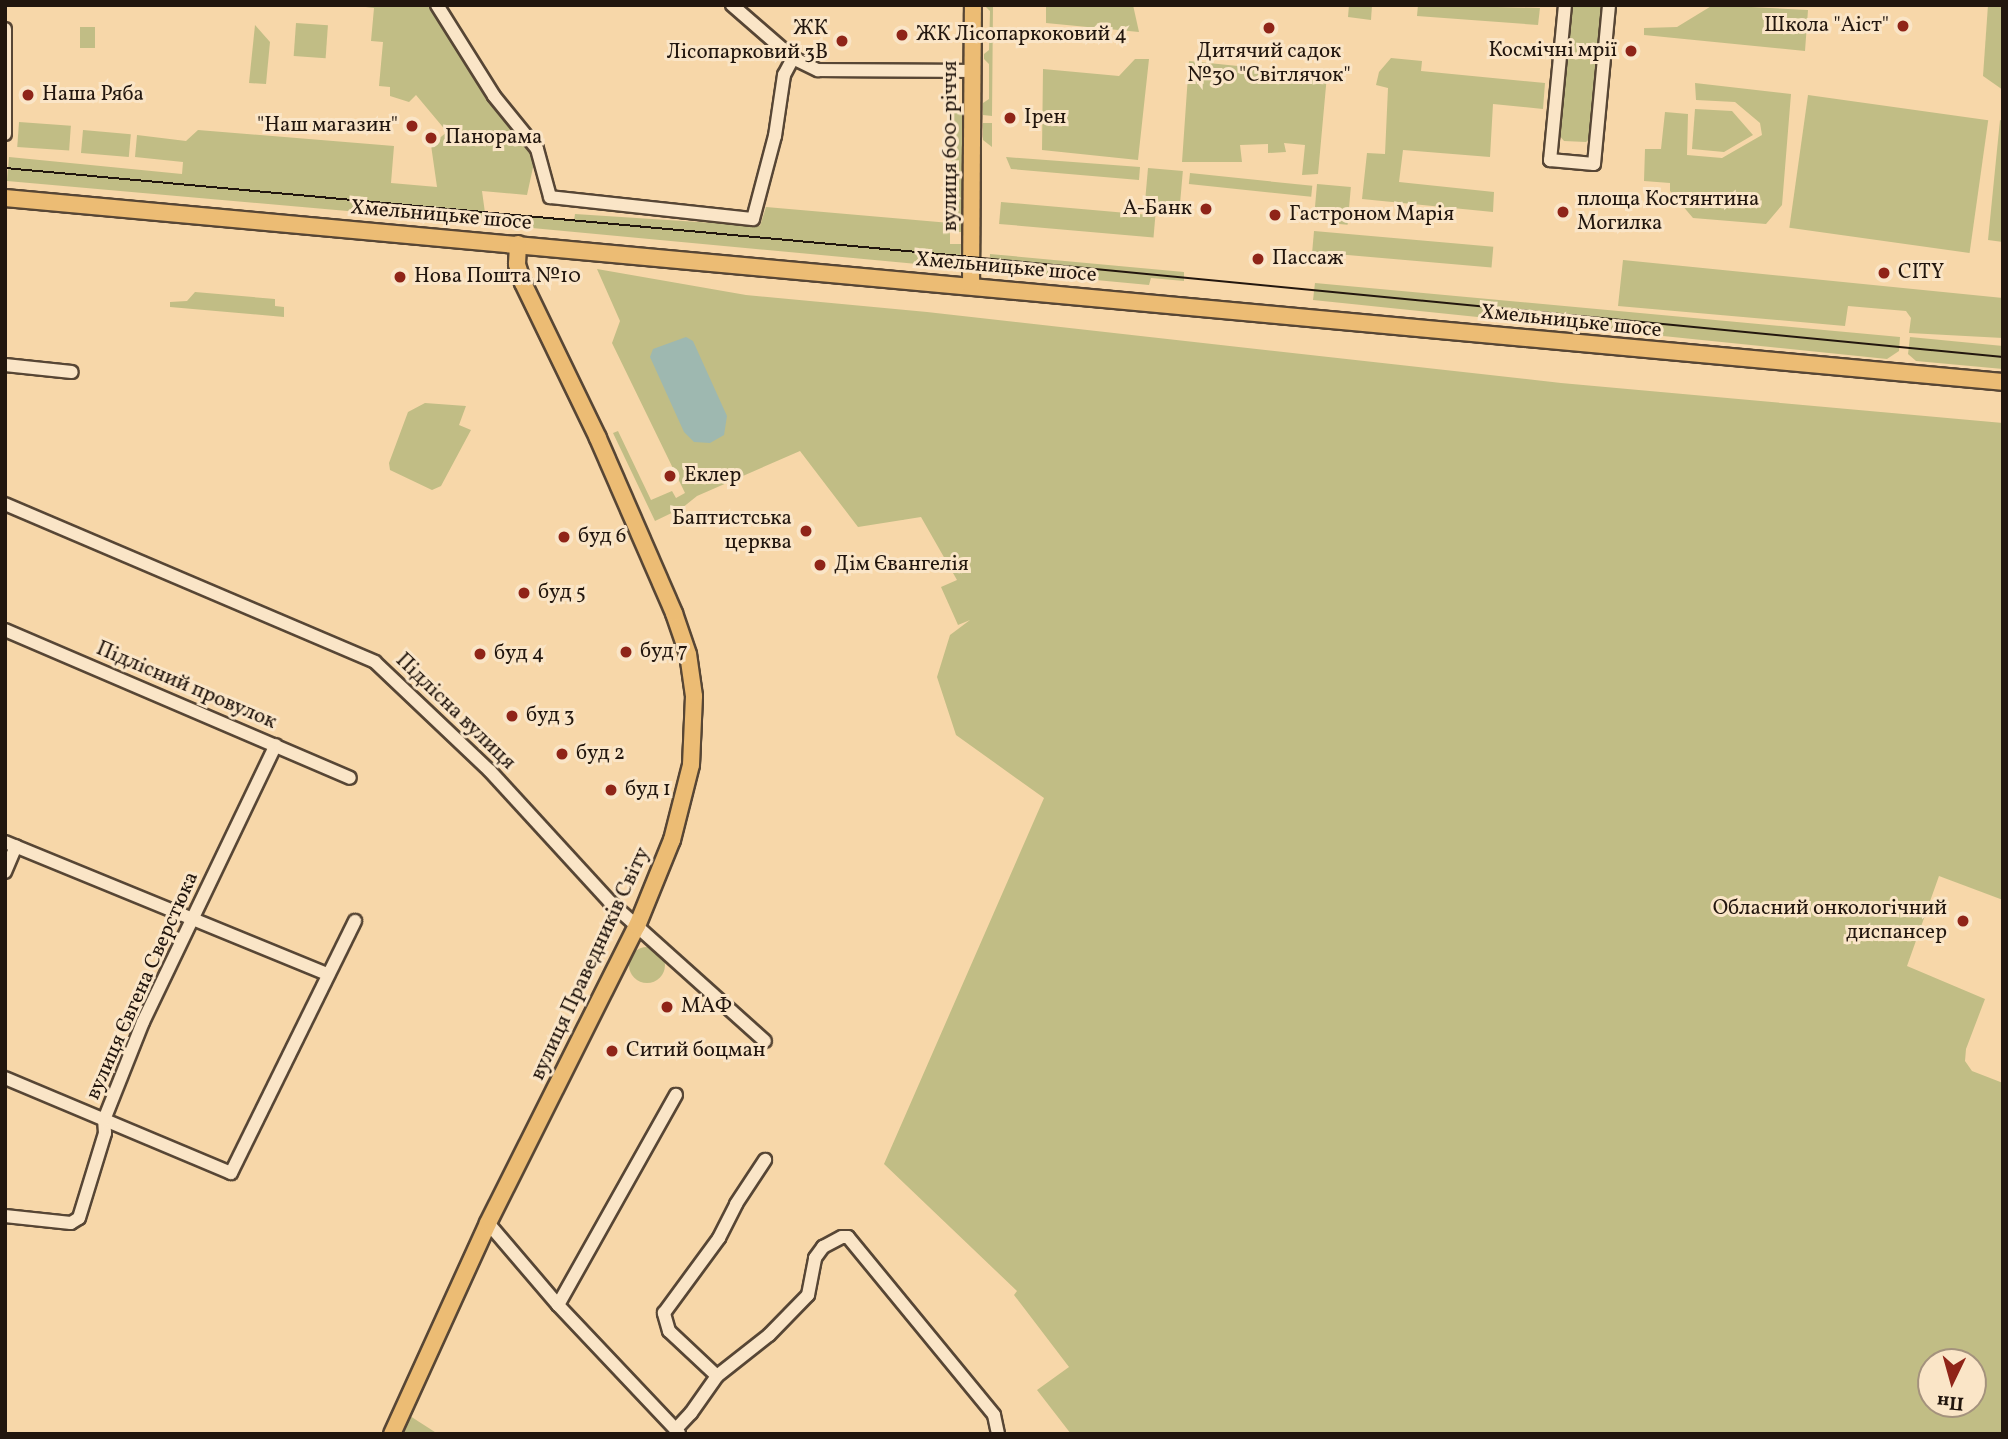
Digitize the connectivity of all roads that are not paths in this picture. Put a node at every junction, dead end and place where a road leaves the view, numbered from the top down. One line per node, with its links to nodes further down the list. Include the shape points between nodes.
1 (437, 5): 7 (street, via 494,96 537,149 550,197 753,219 775,136 784,75)
2 (732, 5): 7 (street)
3 (973, 5): 8 (main road, вулиця 600-річчя)
4 (1565, 5): 5 (street, via 1550,160 1594,164)
5 (1609, 5)
6 (5, 29): 9 (street)
7 (793, 58): 8 (street, via 818,70)
8 (973, 71): 12 (main road, вулиця 600-річчя)
9 (5, 134)
10 (5, 198): 11 (main road, Хмельницьке шосе)
11 (517, 244): 12 (main road, Хмельницьке шосе); 24 (main road, вулиця Праведників Світу, via 523,283 598,438 688,653 694,696 691,765 672,840)
12 (971, 286): 15 (main road, Хмельницьке шосе)
13 (5, 365): 14 (street)
14 (72, 372)
15 (2003, 382)
16 (5, 504): 24 (street, Підлісна вулиця, via 375,662 490,771)
17 (5, 630): 18 (street, Підлісний провулок)
18 (276, 745): 19 (street, Підлісний провулок); 22 (street, вулиця Євгена Сверстюка)
19 (350, 778)
20 (11, 844): 21 (street); 22 (street)
21 (5, 872)
22 (192, 918): 25 (street); 29 (street, вулиця Євгена Сверстюка)
23 (355, 921): 25 (street)
24 (637, 926): 26 (street, Підлісна вулиця); 32 (main road, вулиця Праведників Світу)
25 (327, 974): 29 (street, via 231,1174)
26 (765, 1041)
27 (5, 1078): 29 (street)
28 (676, 1095): 33 (street)
29 (104, 1120): 31 (street, вулиця Євгена Сверстюка, via 105,1133 79,1218 71,1223)
30 (765, 1160): 34 (street, via 719,1238 664,1313 669,1331)
31 (5, 1216)
32 (488, 1223): 33 (street); 36 (main road, вулиця Праведників Світу)
33 (558, 1305): 35 (street)
34 (717, 1376): 35 (street); 37 (street, via 797,1307 808,1295 815,1258 831,1240 848,1237 994,1415)
35 (678, 1431)
36 (391, 1434)
37 (998, 1434)

